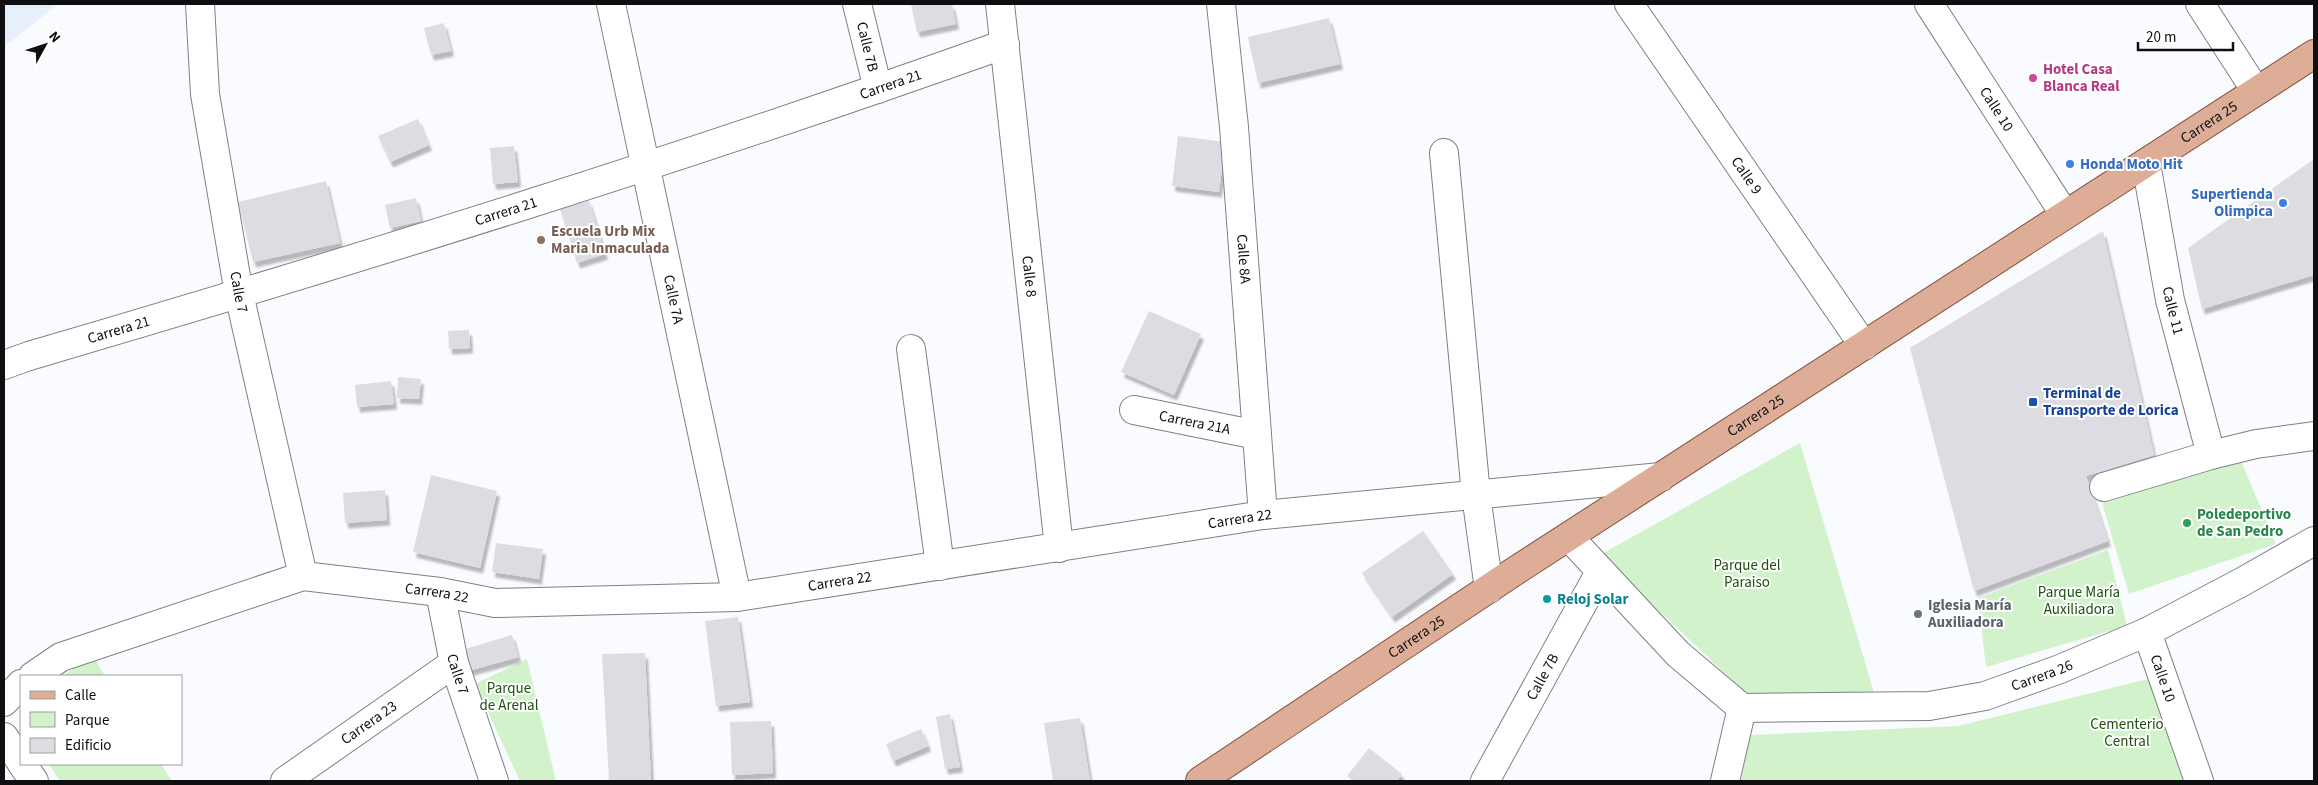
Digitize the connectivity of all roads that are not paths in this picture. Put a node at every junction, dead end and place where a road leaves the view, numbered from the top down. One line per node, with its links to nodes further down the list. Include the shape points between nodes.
1 (200, 4): 17 (street, Calle 7, via 205,94)
2 (611, 4): 15 (street, Calle 7A)
3 (857, 4): 11 (street, Calle 7B)
4 (1000, 4): 9 (street, Calle 8)
5 (1221, 4): 22 (street, Calle 8A, via 1234,127)
6 (1629, 4): 18 (street, Calle 9)
7 (1929, 4): 16 (street, Calle 10)
8 (2200, 4): 12 (street)
9 (1004, 44): 11 (street, Carrera 21); 31 (street, Calle 8)
10 (2314, 54): 12 (main road, Carrera 25)
11 (878, 89): 15 (street, Carrera 21)
12 (2256, 91): 14 (main road, Carrera 25)
13 (1444, 153): 27 (street)
14 (2146, 163): 16 (main road, Carrera 25); 24 (street, Calle 11, via 2170,300)
15 (646, 165): 17 (street, Carrera 21); 37 (street, Calle 7A)
16 (2065, 215): 18 (main road, Carrera 25)
17 (239, 294): 20 (street, Carrera 21); 34 (street, Calle 7)
18 (1864, 346): 25 (main road, Carrera 25)
19 (911, 349): 32 (street)
20 (4, 365)
21 (1134, 410): 22 (street, Carrera 21A)
22 (1257, 435): 28 (street, Calle 8A)
23 (2312, 442): 24 (street, via 2256,444)
24 (2211, 455): 26 (street)
25 (1662, 477): 27 (street, Carrera 22); 29 (main road, Carrera 25)
26 (2104, 487)
27 (1476, 494): 28 (street, Carrera 22); 35 (street)
28 (1263, 515): 31 (street, Carrera 22)
29 (1568, 537): 33 (street); 35 (main road, Carrera 25)
30 (2314, 541): 38 (street, Carrera 26)
31 (1058, 548): 32 (street, Carrera 22)
32 (940, 566): 37 (street, Carrera 22)
33 (1600, 572): 43 (street, via 1678,654); 51 (street, Calle 7B)
34 (303, 576): 36 (street, Carrera 22); 40 (street, Carrera 22, via 61,657)
35 (1489, 589): 50 (main road, Carrera 25)
36 (440, 592): 37 (street, Carrera 22, via 495,603); 39 (street, Calle 7)
37 (737, 597)
38 (2147, 632): 43 (street, Carrera 26, via 2060,670 1985,696 1929,706); 53 (street, Calle 10)
39 (454, 662): 48 (street, Carrera 23); 49 (street, Calle 7)
40 (34, 675)
41 (20, 685): 42 (street)
42 (4, 702)
43 (1742, 708): 52 (street)
44 (4, 737): 45 (street)
45 (20, 760)
46 (23, 765): 47 (street)
47 (34, 781)
48 (285, 781)
49 (494, 781)
50 (1200, 781)
51 (1485, 781)
52 (1725, 781)
53 (2198, 781)

